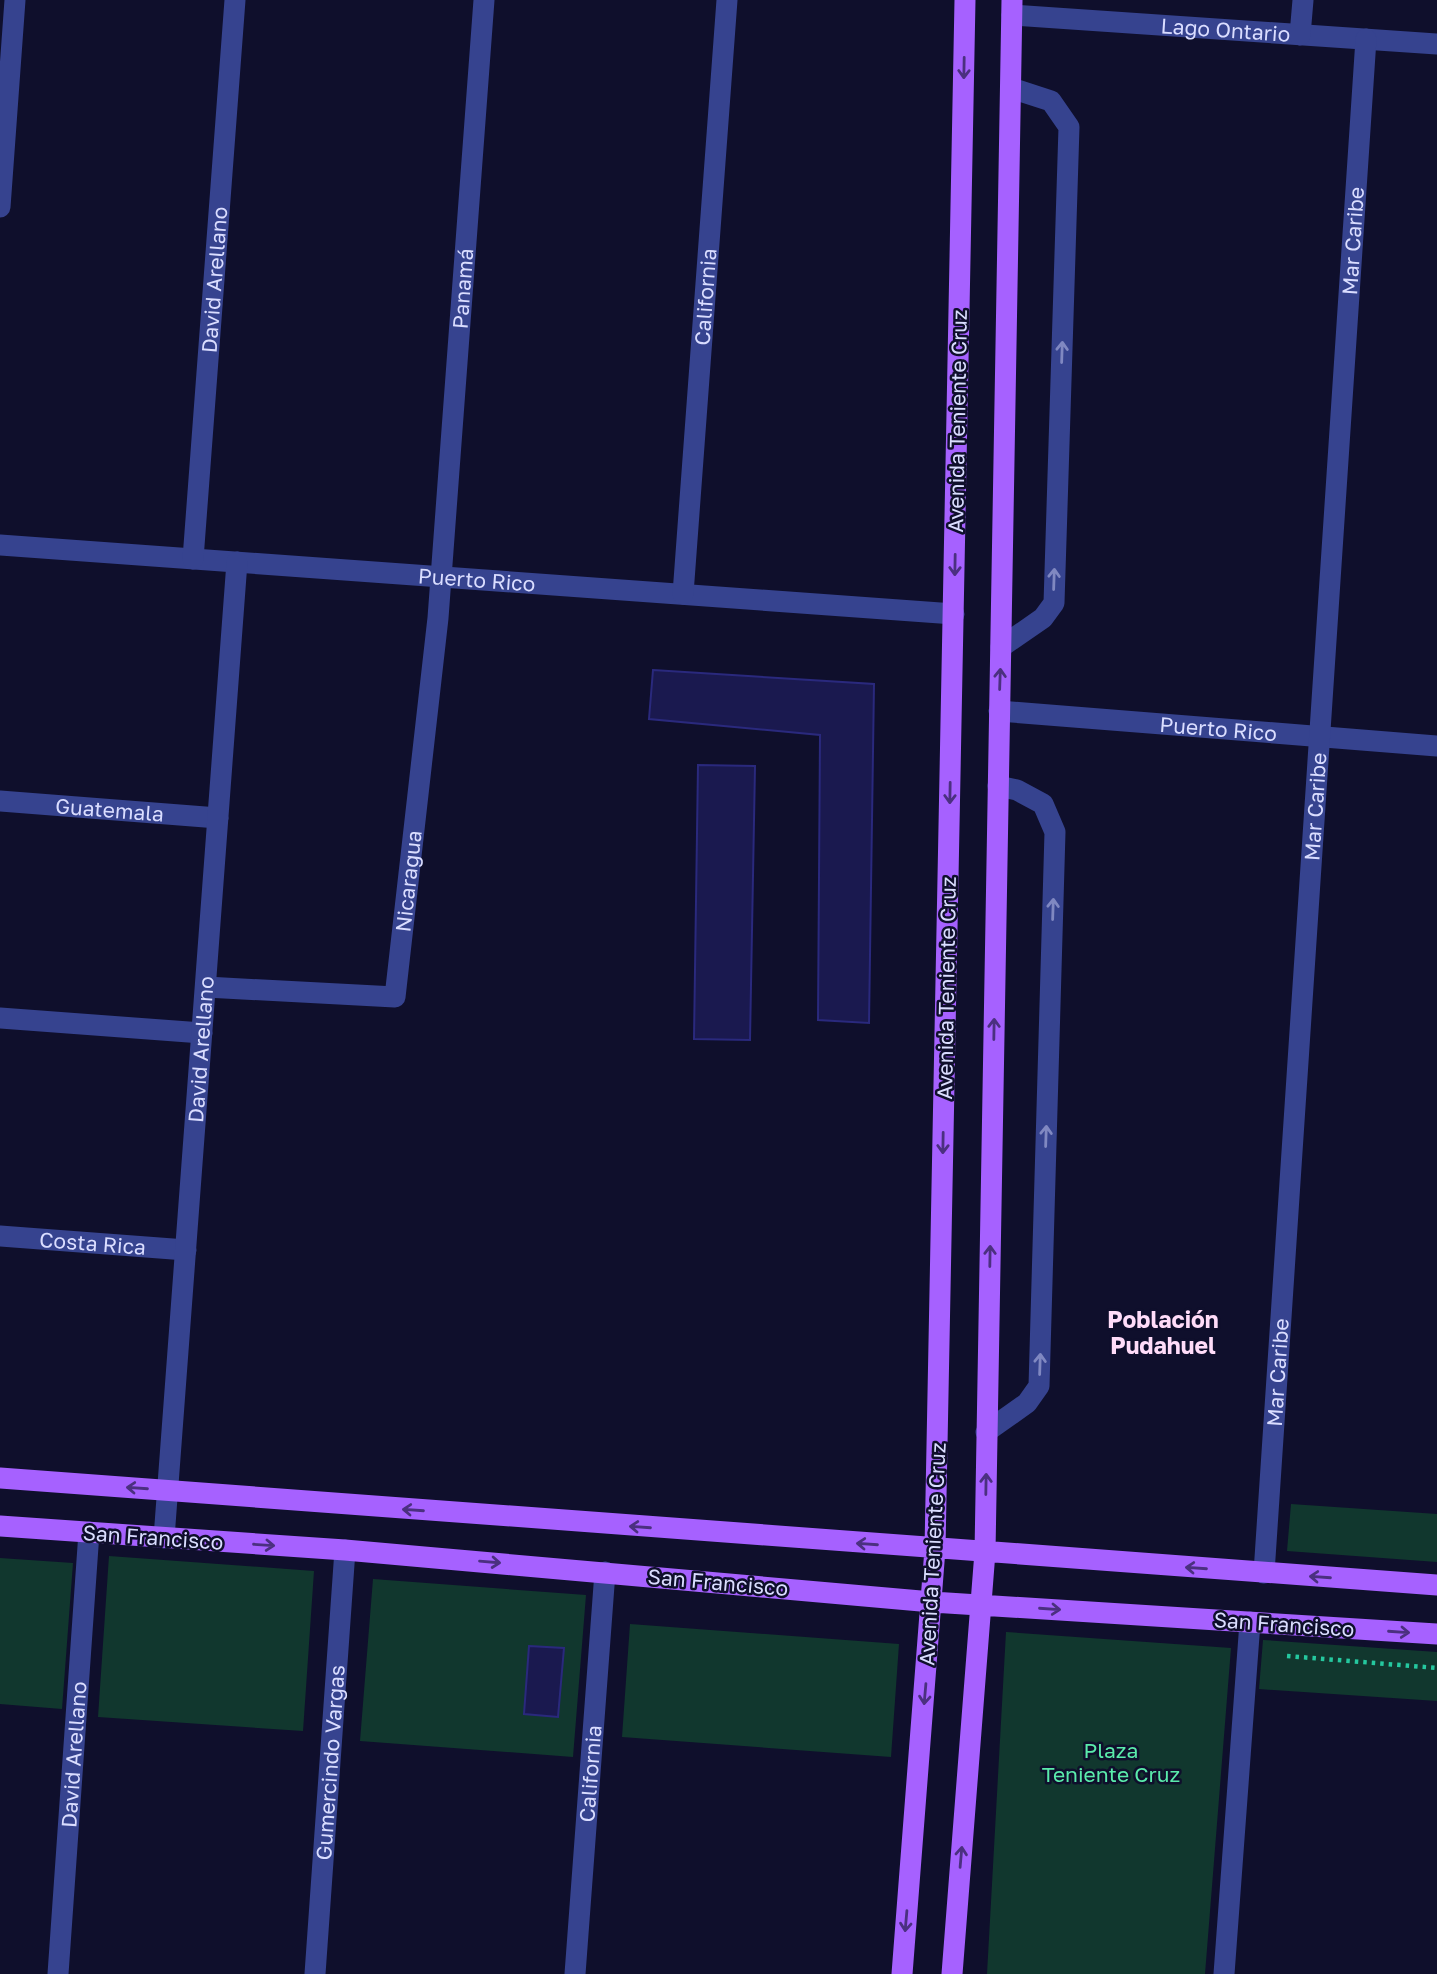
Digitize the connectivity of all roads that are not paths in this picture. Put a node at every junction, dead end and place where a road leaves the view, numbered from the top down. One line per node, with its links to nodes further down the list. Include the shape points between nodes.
1 (15, 0): 12 (street)
2 (235, 0): 14 (street, David Arellano)
3 (484, 0): 16 (street, Panamá)
4 (727, 0): 17 (street, California)
5 (965, 0): 18 (main road, Avenida Teniente Cruz, one-way to 18)
6 (1303, 0): 8 (street)
7 (1012, 8): 8 (street, Lago Ontario); 11 (main road)
8 (1300, 35): 9 (street, Lago Ontario)
9 (1366, 39): 10 (street, Lago Ontario); 21 (street, Mar Caribe)
10 (1437, 44)
11 (1011, 88): 19 (main road); 19 (street, one-way to 11, via 1043,618 1054,603 1069,127 1051,101)
12 (0, 207)
13 (0, 545): 14 (street, Puerto Rico)
14 (193, 559): 15 (street, Puerto Rico)
15 (237, 562): 16 (street, Puerto Rico); 25 (street, David Arellano)
16 (440, 576): 17 (street, Puerto Rico); 26 (street, Nicaragua, via 395,997)
17 (683, 594): 18 (street, Puerto Rico)
18 (954, 614): 37 (main road, Avenida Teniente Cruz, one-way to 37)
19 (1001, 647): 20 (main road, one-way to 19)
20 (999, 710): 21 (street, Puerto Rico); 23 (main road)
21 (1318, 737): 22 (street, Puerto Rico); 41 (street, Mar Caribe)
22 (1437, 746)
23 (998, 786): 31 (main road, one-way to 23); 31 (street, one-way to 23, via 1027,1403 1039,1386 1055,832 1043,804)
24 (0, 801): 25 (street, Guatemala)
25 (218, 818): 26 (street, David Arellano)
26 (206, 987): 28 (street, David Arellano)
27 (0, 1017): 28 (street)
28 (202, 1033): 30 (street, David Arellano)
29 (0, 1236): 30 (street, Costa Rica)
30 (186, 1250): 33 (street, David Arellano)
31 (986, 1432): 39 (main road, one-way to 31)
32 (0, 1478): 33 (main road, one-way to 32)
33 (168, 1491): 36 (street, David Arellano); 37 (main road, one-way to 33)
34 (0, 1526): 35 (main road, San Francisco)
35 (89, 1532): 36 (main road, San Francisco); 47 (street, David Arellano)
36 (164, 1538): 38 (main road, San Francisco, one-way to 38)
37 (935, 1549): 39 (main road); 43 (main road, Avenida Teniente Cruz)
38 (345, 1550): 40 (main road, San Francisco, one-way to 40); 48 (street, Gumercindo Vargas)
39 (985, 1552): 41 (main road, one-way to 39); 44 (main road)
40 (605, 1572): 43 (main road, San Francisco); 49 (street, California)
41 (1264, 1573): 42 (main road, one-way to 41)
42 (1437, 1585)
43 (932, 1602): 44 (main road, San Francisco); 50 (main road, Avenida Teniente Cruz, one-way to 50)
44 (982, 1605): 45 (main road, San Francisco, one-way to 45); 51 (main road, one-way to 44)
45 (1250, 1622): 46 (main road, San Francisco, one-way to 46); 52 (street)
46 (1437, 1634)
47 (58, 1974)
48 (315, 1974)
49 (575, 1974)
50 (902, 1974)
51 (952, 1974)
52 (1224, 1974)

